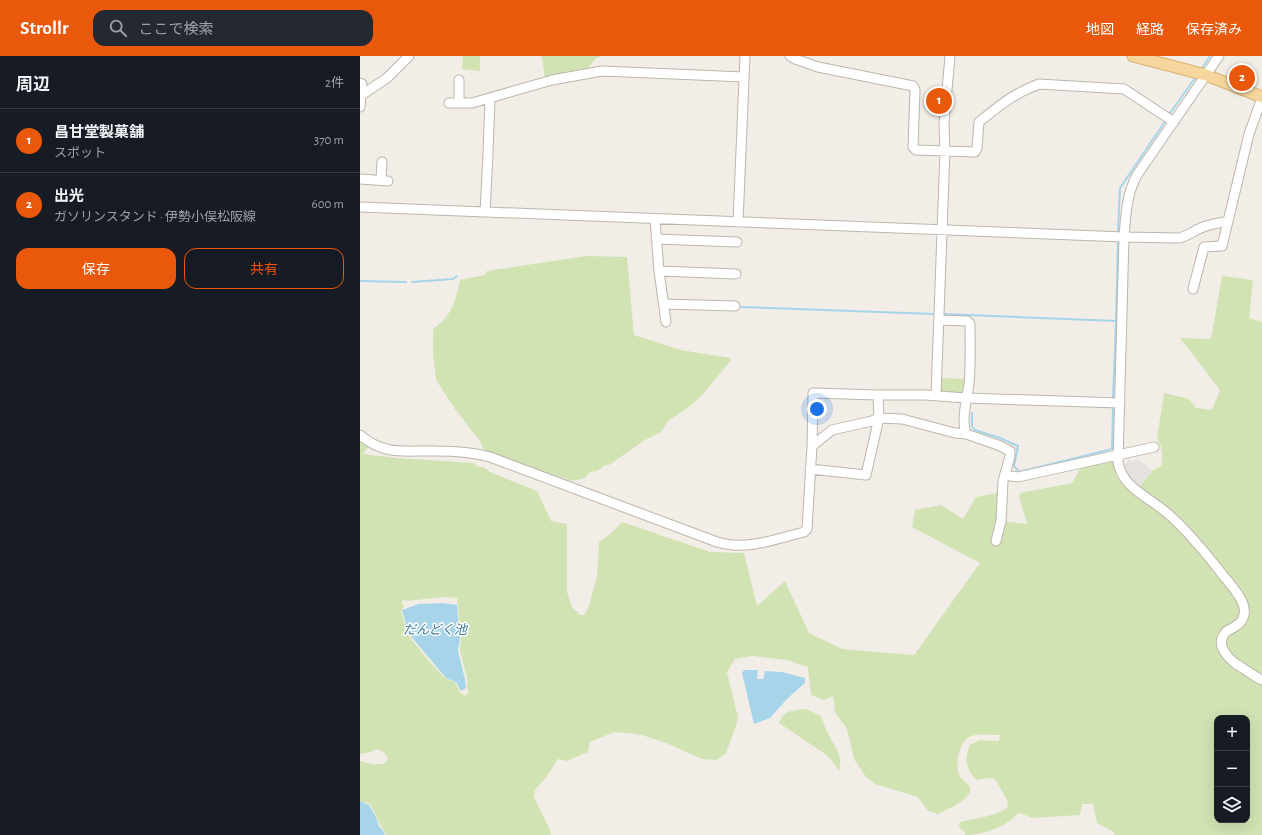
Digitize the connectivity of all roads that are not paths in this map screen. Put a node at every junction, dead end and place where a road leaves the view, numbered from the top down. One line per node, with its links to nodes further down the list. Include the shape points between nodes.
1 (409, 56): 11 (street, via 387,78)
2 (745, 56): 8 (street)
3 (790, 56): 18 (street, via 818,66 913,86 913,147 916,150)
4 (950, 56): 18 (street, via 944,124)
5 (1133, 56): 7 (main road)
6 (1219, 56): 7 (street)
7 (1206, 75): 12 (main road); 17 (street)
8 (744, 77): 13 (street, via 602,71 552,80); 25 (street)
9 (459, 80): 15 (street)
10 (360, 83): 11 (street)
11 (361, 95): 16 (street)
12 (1262, 98): 24 (street, via 1249,134)
13 (490, 99): 15 (street); 22 (street)
14 (449, 103): 15 (street)
15 (459, 103)
16 (360, 107)
17 (1169, 119): 18 (street, via 1124,89 1038,84 1008,99 979,122 975,152); 27 (street, via 1133,183 1127,200)
18 (945, 151): 26 (street)
19 (382, 162): 20 (street, via 385,181)
20 (360, 179)
21 (360, 207): 22 (street)
22 (485, 212): 23 (street)
23 (655, 219): 25 (street); 28 (street)
24 (1228, 221): 27 (street, via 1205,226 1179,238); 32 (street, via 1222,246 1204,247)
25 (738, 222): 26 (street)
26 (941, 230): 27 (street); 35 (street)
27 (1124, 237): 40 (street)
28 (656, 239): 29 (street); 30 (street)
29 (737, 242)
30 (659, 271): 31 (street); 33 (street)
31 (736, 274)
32 (1193, 289)
33 (664, 304): 34 (street); 36 (street)
34 (735, 306)
35 (939, 320): 38 (street); 39 (street, via 970,323 970,370)
36 (666, 322)
37 (878, 395): 38 (street); 41 (street); 44 (street, via 813,393)
38 (936, 396): 39 (street)
39 (966, 398): 40 (street); 42 (street)
40 (1120, 403): 46 (street)
41 (879, 418): 42 (street, via 902,419); 44 (street, via 832,430); 47 (street, via 866,476)
42 (966, 434): 48 (street, via 1008,449 1010,453)
43 (360, 435): 47 (street, via 373,445 393,451 455,451 490,457 732,546 746,546 804,532 807,523)
44 (812, 446): 47 (street)
45 (1154, 447): 46 (street)
46 (1118, 454): 48 (street, via 1018,477); 50 (street, via 1119,468 1125,481 1168,513 1189,533 1242,601 1244,617 1225,634 1222,648 1228,658)
47 (810, 469)
48 (1005, 475): 49 (street, via 1002,486 1001,521)
49 (996, 541)
50 (1262, 680)

